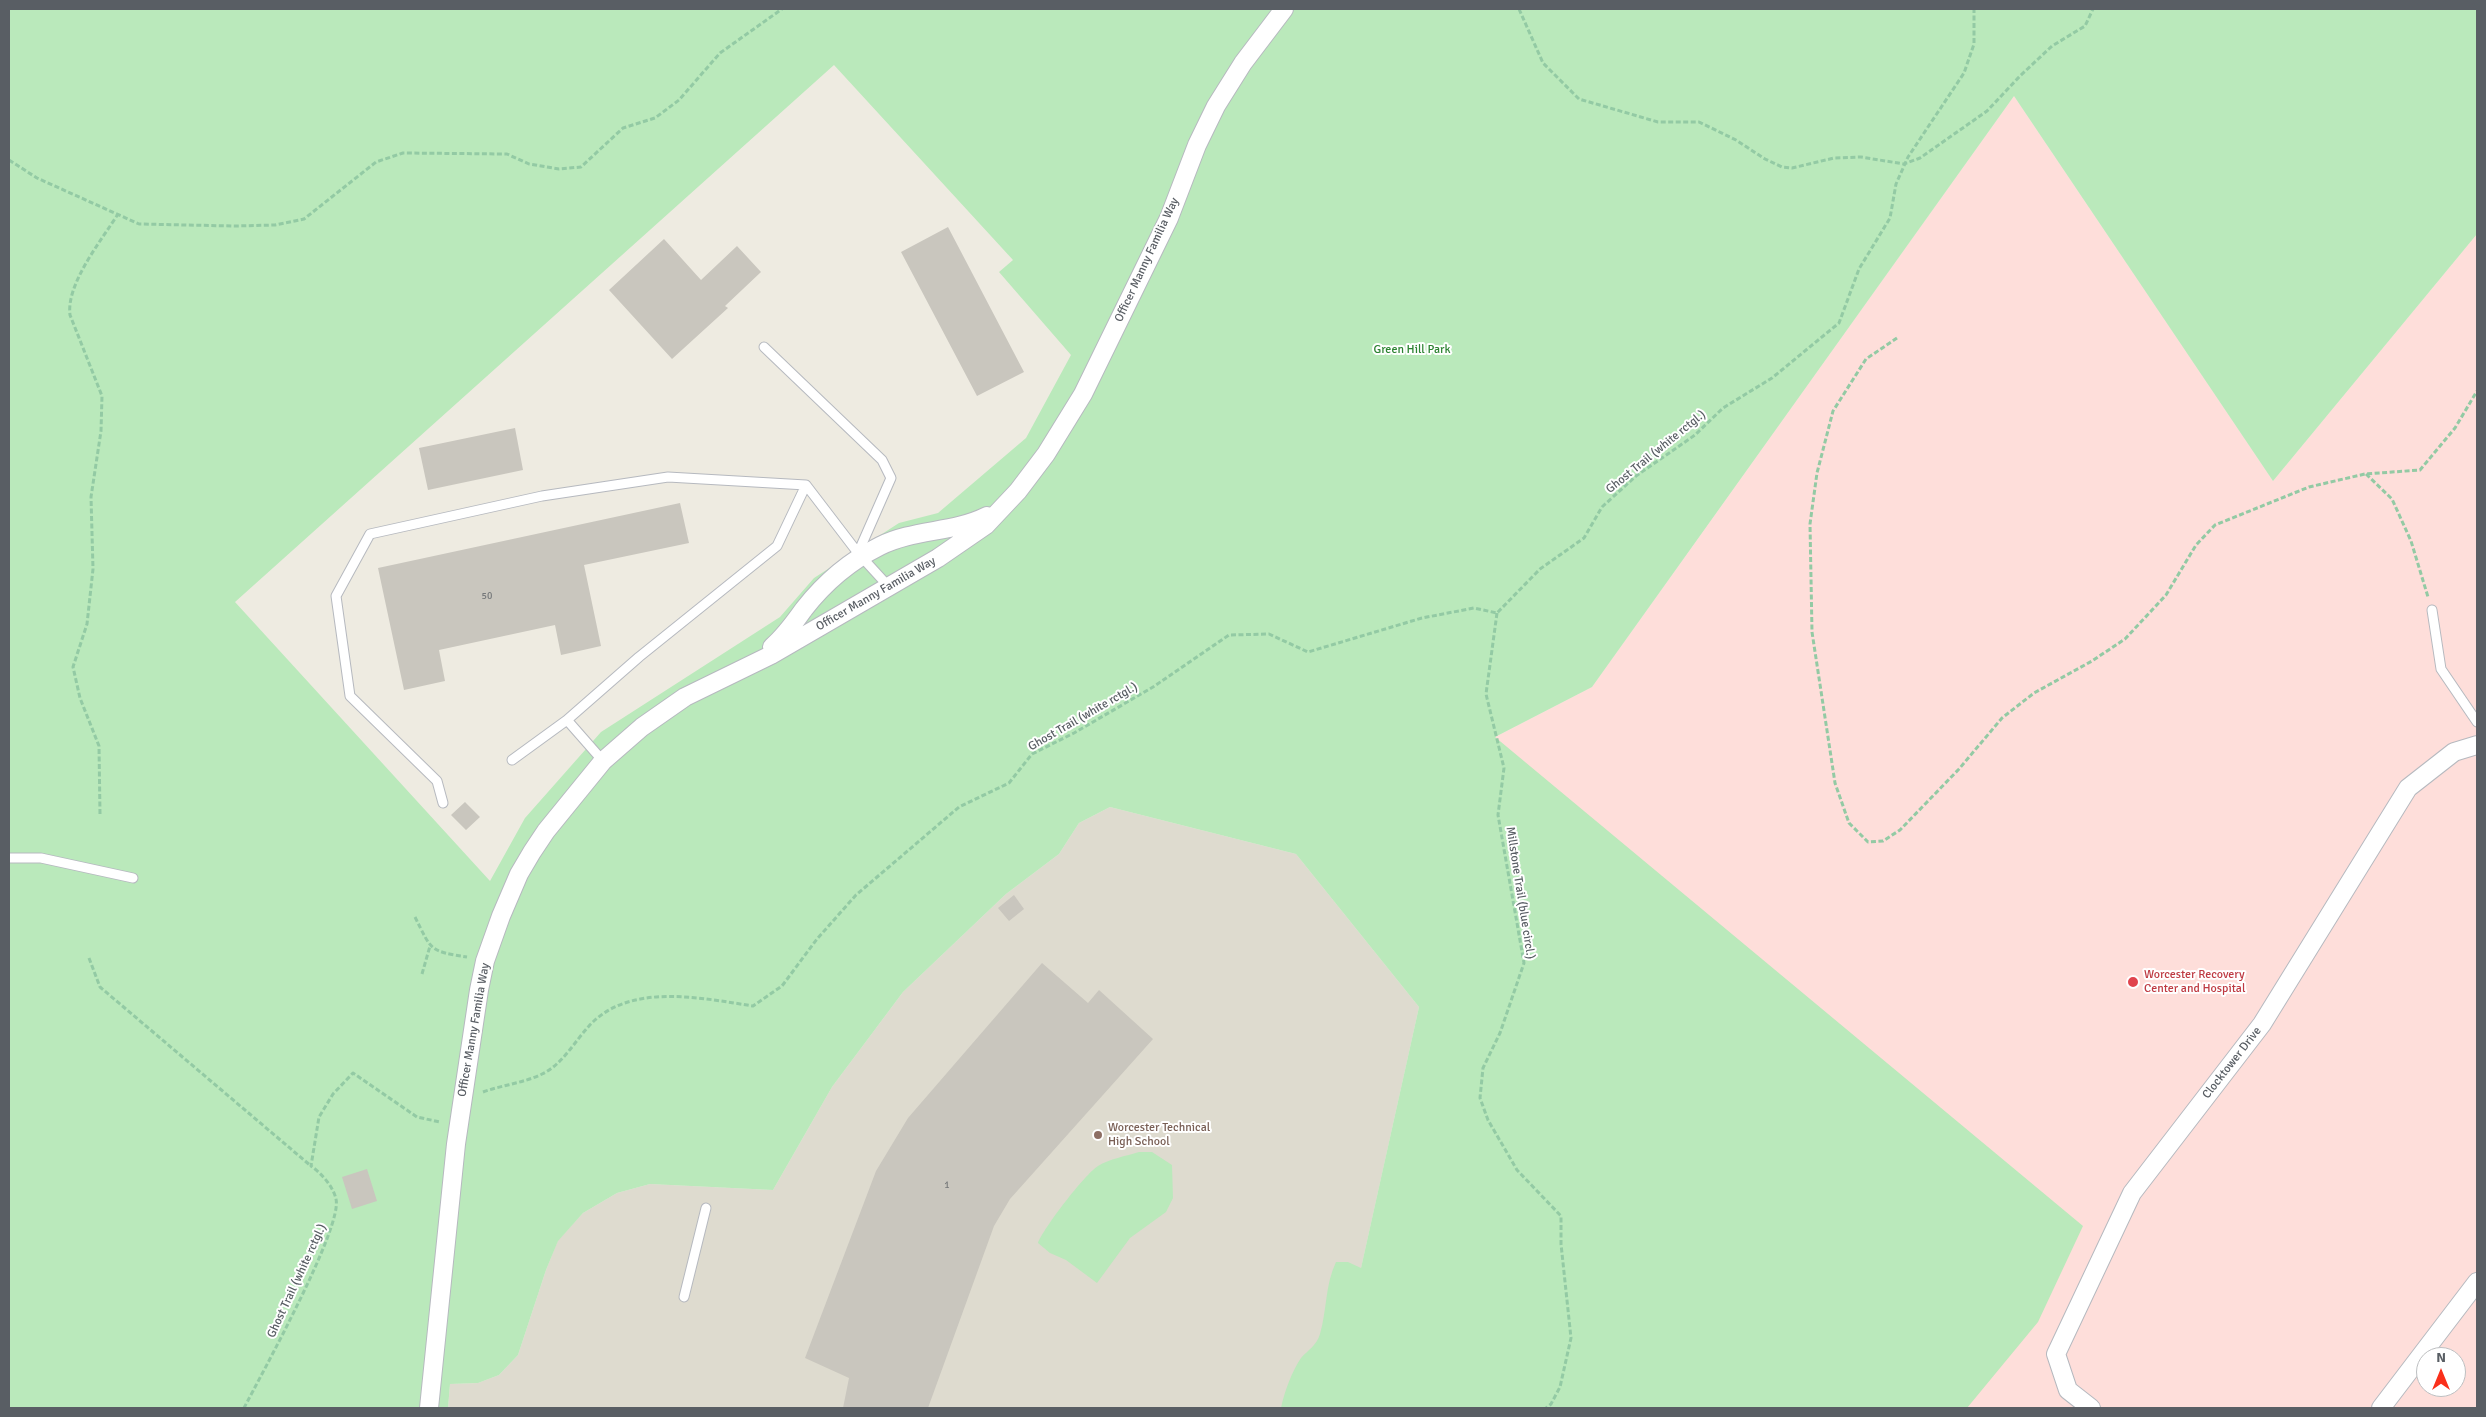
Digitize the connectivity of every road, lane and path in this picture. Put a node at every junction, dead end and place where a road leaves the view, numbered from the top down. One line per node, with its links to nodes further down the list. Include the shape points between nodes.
1 (782, 9): 8 (path, via 720,53 679,100 655,118 623,128 581,167 544,167 507,154 402,152 376,162 304,219 275,225 138,224)
2 (1284, 9): 14 (street, Officer Manny Familia Way, via 1243,63 1216,106 1169,218 1083,394 1046,454)
3 (1519, 9): 7 (path, via 1543,63 1579,98 1658,122 1699,122 1782,167 1861,157)
4 (1974, 9): 7 (path, Ghost Trail (white rctgl.), via 1974,44 1964,73)
5 (2093, 9): 7 (path, via 2085,26 2052,46 1987,111 1920,158)
6 (9, 160): 8 (path, via 38,178)
7 (1904, 164): 18 (path, Ghost Trail (white rctgl.), via 1896,184 1890,218 1859,269 1839,323 1772,378 1723,408 1695,435 1636,476 1602,507 1584,538 1540,569)
8 (118, 214): 26 (path, via 82,271 69,303 84,355 102,396 101,431 91,497 93,569 87,624 74,667 80,698 99,746)
9 (1897, 338): 12 (path, via 1866,359 1833,412 1817,472 1810,524 1812,632 1836,782 1850,823 1868,842 1883,841 1900,830 1959,769 2002,718 2034,693 2125,639 2166,595 2196,545 2215,525 2309,487)
10 (764, 347): 15 (lane, via 882,460 891,478)
11 (2477, 391): 12 (path, via 2456,428 2420,470)
12 (2365, 474): 17 (path, via 2392,499 2411,541)
13 (806, 485): 15 (lane); 20 (lane, via 777,546 638,657); 25 (lane, via 668,477 542,496 370,534 336,596 350,696 437,781)
14 (1003, 508): 15 (street, Officer Manny Familia Way, via 950,530 901,538); 16 (street, Officer Manny Familia Way, via 986,525)
15 (860, 555): 16 (lane); 19 (street, Officer Manny Familia Way, via 829,581 784,638)
16 (890, 588): 19 (street, Officer Manny Familia Way)
17 (2432, 610): 21 (lane, via 2441,669)
18 (1497, 613): 34 (path, Ghost Trail (white rctgl.), via 1474,608 1422,618 1308,652 1269,634 1229,634 1152,687 1032,754 1009,783 959,807 856,895 782,986 752,1006 700,998 649,998 620,1004 590,1024 570,1050 543,1074); 41 (path, Millstone Trail (blue circl.), via 1486,694 1504,768 1498,815 1524,963 1500,1033 1483,1068 1480,1098 1488,1120 1516,1170 1561,1216 1571,1338 1560,1387)
19 (742, 669): 24 (street, Officer Manny Familia Way, via 685,697 642,727)
20 (567, 720): 23 (lane); 24 (lane)
21 (2477, 722)
22 (2477, 745): 42 (street, Clocktower Drive, via 2454,752 2408,788 2262,1024 2132,1193 2056,1354 2068,1390)
23 (512, 760)
24 (603, 761): 32 (street, Officer Manny Familia Way, via 546,831 519,874)
25 (443, 803)
26 (100, 814)
27 (9, 858): 28 (lane, via 41,858)
28 (132, 878)
29 (415, 917): 30 (path)
30 (430, 946): 32 (path, via 443,953); 33 (path)
31 (88, 958): 35 (path, via 100,988)
32 (485, 961): 34 (street, Officer Manny Familia Way)
33 (422, 974)
34 (462, 1101): 35 (path, Ghost Trail (white rctgl.), via 439,1122 417,1117 353,1073 333,1094 319,1117); 40 (street, Officer Manny Familia Way)
35 (311, 1166): 39 (path, Ghost Trail (white rctgl.), via 322,1174 336,1199 334,1222 323,1252)
36 (706, 1208): 38 (lane)
37 (2477, 1282): 43 (street)
38 (684, 1298)
39 (244, 1408)
40 (429, 1408)
41 (1546, 1408)
42 (2091, 1408)
43 (2381, 1408)

